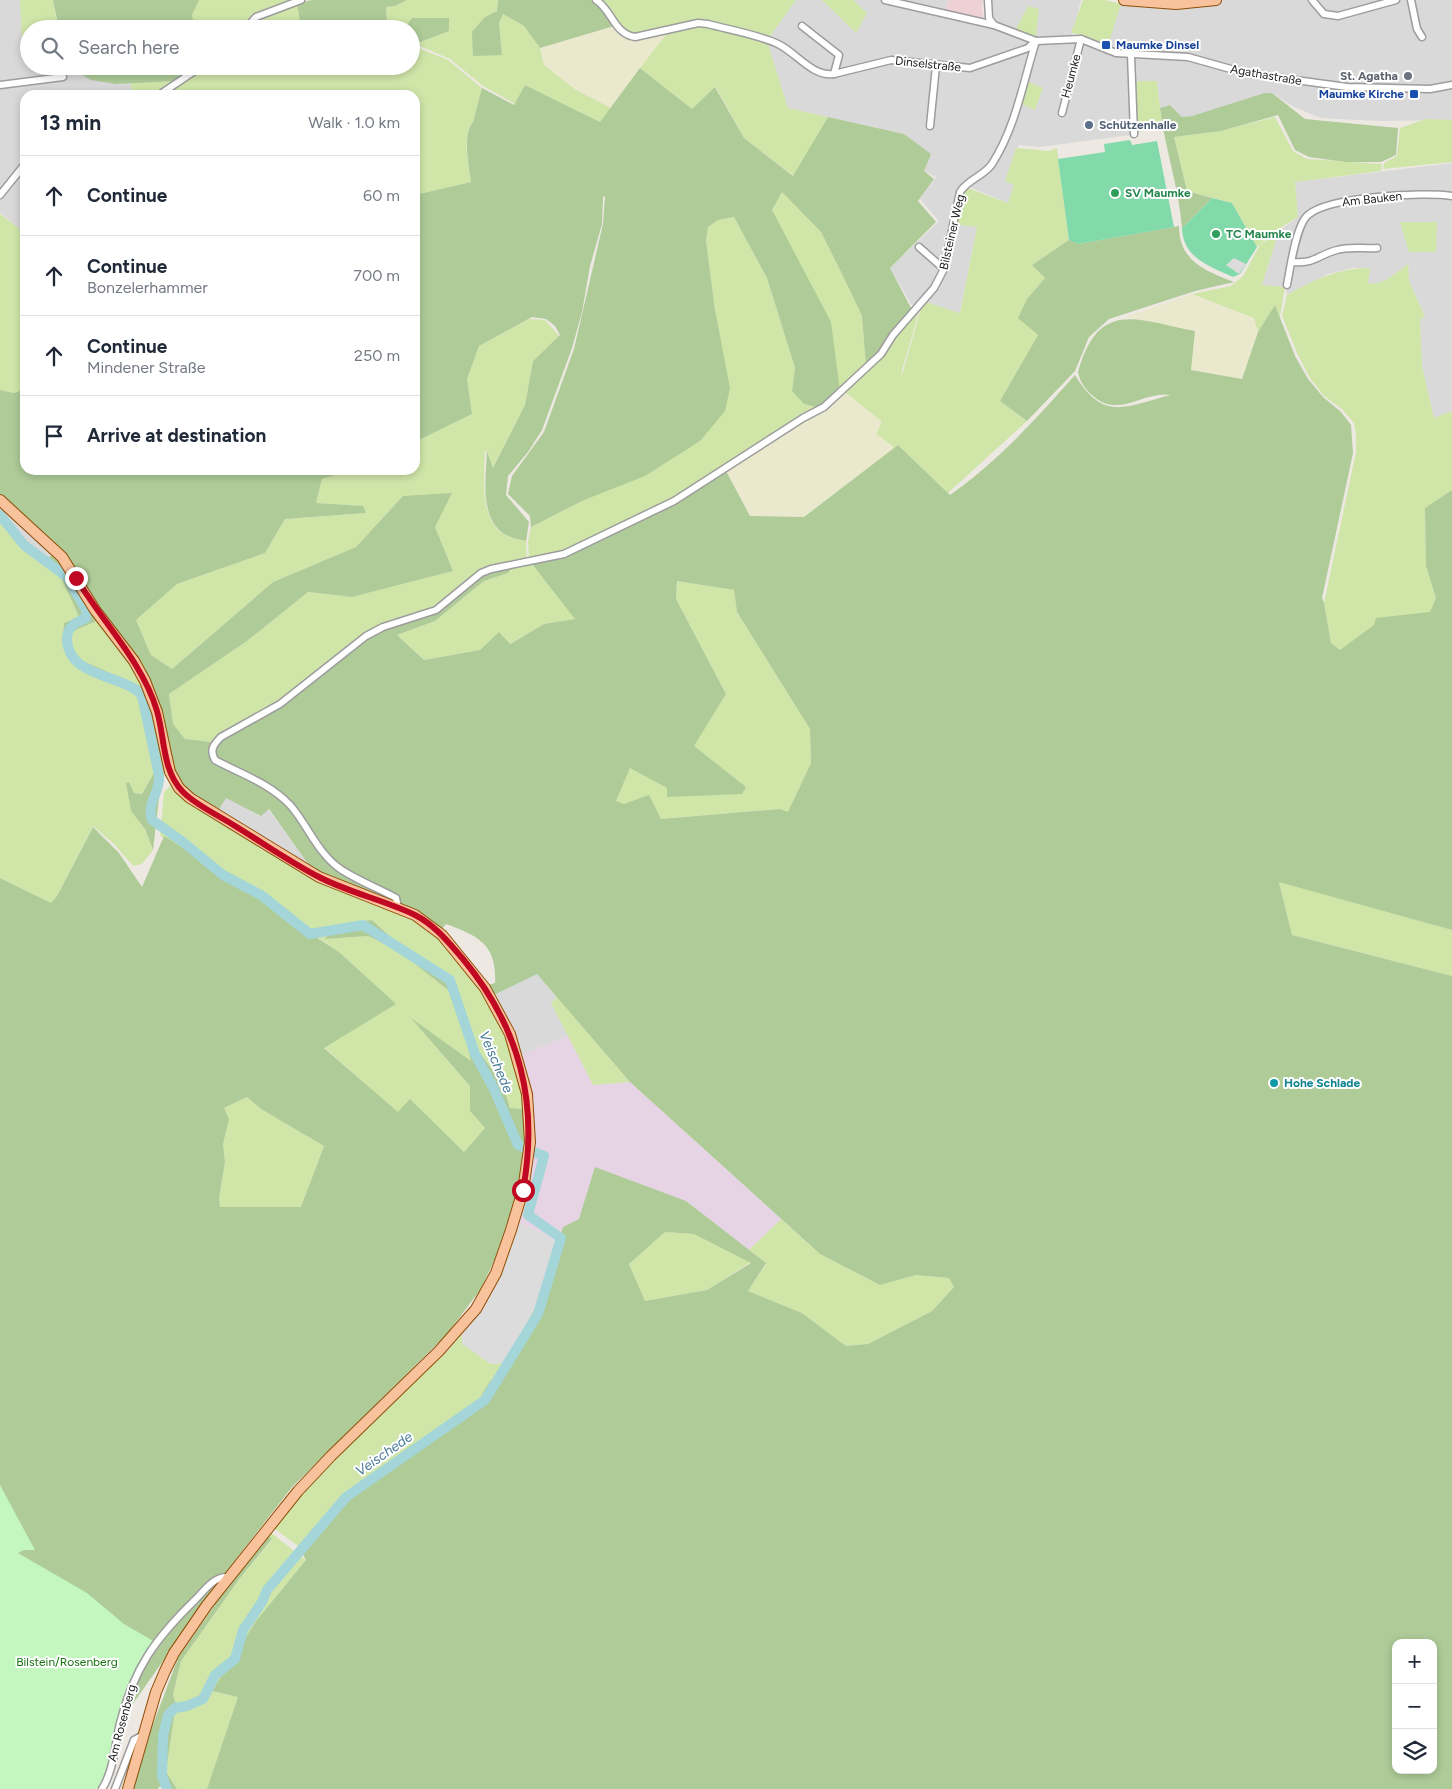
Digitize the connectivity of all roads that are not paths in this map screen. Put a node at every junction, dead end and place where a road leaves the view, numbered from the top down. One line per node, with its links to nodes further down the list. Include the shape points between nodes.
1 (301, 0): 10 (street)
2 (596, 0): 18 (street, via 627,35 635,37 703,23 775,43 820,72)
3 (885, 0): 11 (street, Agathastraße)
4 (988, 0): 11 (street, via 989,18)
5 (1124, 0): 6 (main road, via 1176,4)
6 (1216, 0)
7 (1312, 0): 8 (street, via 1324,14 1338,16)
8 (1396, 0)
9 (1411, 0): 13 (street, via 1417,29)
10 (253, 20)
11 (994, 25): 15 (street, Agathastraße)
12 (802, 26): 18 (street, via 839,55)
13 (1422, 37)
14 (1081, 39): 15 (street, Agathastraße); 16 (street, Agathastraße, via 1112,52); 24 (street, Heumke)
15 (1036, 41): 17 (street, Dinselstraße, via 1028,48 970,68); 33 (street, Bilsteiner Weg, via 1006,141 990,167 964,185 960,192)
16 (1131, 55): 22 (street, Agathastraße, via 1188,57 1254,75 1347,87 1430,90); 26 (street)
17 (936, 66): 18 (street, Dinselstraße, via 882,61); 25 (street)
18 (834, 74)
19 (189, 75): 23 (street)
20 (64, 77): 21 (street)
21 (0, 85)
22 (1452, 85)
23 (166, 90)
24 (1062, 113)
25 (930, 126)
26 (1134, 134)
27 (20, 170): 28 (street)
28 (0, 195)
29 (1452, 196): 32 (street, Am Bauken, via 1432,194 1337,203 1308,215)
30 (919, 247): 33 (street)
31 (1377, 248): 32 (street, via 1349,247 1307,264)
32 (1292, 262): 34 (street, Am Bauken)
33 (944, 269): 36 (street, Bilsteiner Weg, via 934,288 893,335 881,354 824,407 684,496 564,554 482,573 436,610 383,627 366,636 280,704 215,743 212,754 215,760 272,790 290,806 330,860 340,869 396,898)
34 (1286, 285)
35 (0, 500): 36 (main road, via 62,557 134,662 153,699 173,779 190,798 319,877)
36 (398, 908): 37 (main road, via 427,922 472,969 510,1034 521,1067 529,1113 530,1142 521,1196 496,1272 476,1309 439,1351 309,1479)
37 (228, 1577): 38 (main road, via 174,1654 156,1692); 39 (street, Am Rosenberg, via 217,1579 151,1647 136,1674)
38 (144, 1734): 40 (street, via 134,1740); 41 (main road)
39 (102, 1789)
40 (115, 1789)
41 (128, 1789)

